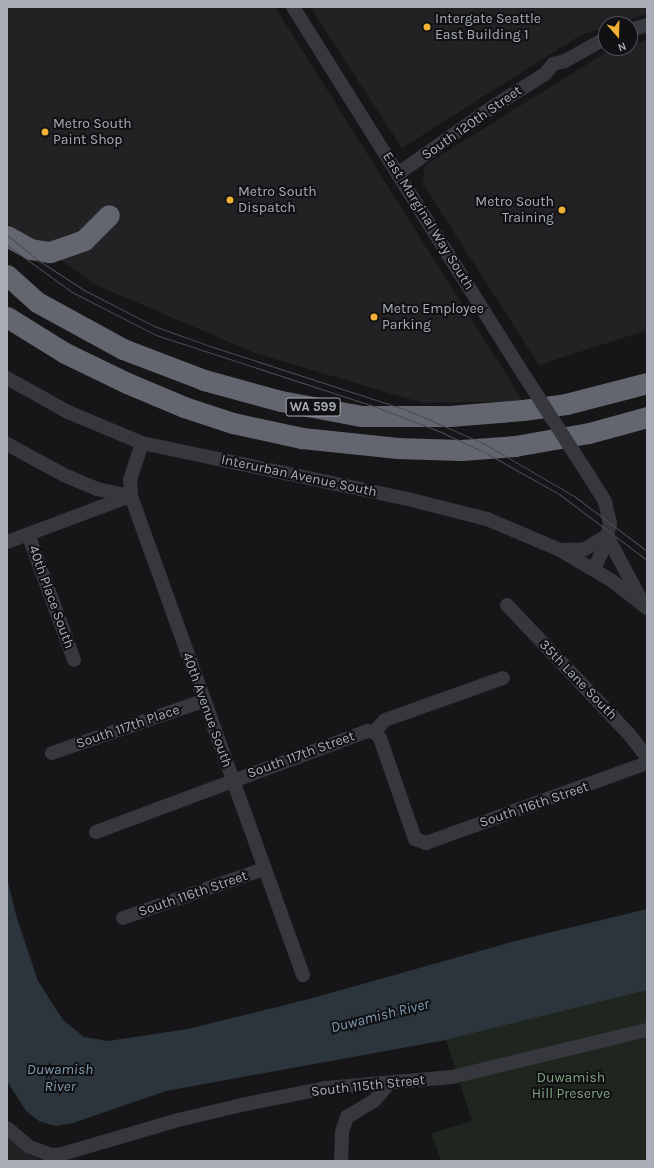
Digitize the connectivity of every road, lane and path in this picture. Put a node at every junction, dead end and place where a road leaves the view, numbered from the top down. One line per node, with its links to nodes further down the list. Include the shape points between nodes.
1 (293, 7): 3 (street, East Marginal Way South)
2 (598, 42): 3 (street, South 120th Street, via 565,61 562,69 553,75 545,74 494,106)
3 (399, 173): 15 (street, East Marginal Way South, bridge, via 608,509 610,522)
4 (109, 215): 5 (highway, via 84,240 50,252 30,249)
5 (7, 236)
6 (7, 275): 9 (highway, WA 599, via 37,302 123,349 204,380 281,401 361,416 450,416 524,410 566,404)
7 (7, 317): 10 (highway, WA 599, via 65,353 184,407 233,423 309,439 397,448 461,450 515,446 582,434)
8 (7, 378): 11 (street, Interurban Avenue South, via 68,412)
9 (647, 382)
10 (647, 417)
11 (142, 443): 13 (street, 40th Avenue South, via 130,480); 17 (street, Interurban Avenue South, via 461,511 513,528)
12 (7, 444): 13 (street, via 64,475 97,488)
13 (131, 496): 14 (street); 23 (street, 40th Avenue South)
14 (28, 534): 16 (street); 21 (street, 40th Place South)
15 (607, 536): 17 (street, via 585,549); 18 (street, East Marginal Way South); 20 (street)
16 (7, 542)
17 (560, 550): 18 (street, Interurban Avenue South)
18 (594, 569): 20 (street)
19 (507, 606): 26 (street, 35th Lane South, via 629,734)
20 (646, 606)
21 (74, 660)
22 (503, 678): 24 (street, South 117th Street, via 385,720)
23 (203, 701): 25 (street, South 117th Place); 28 (street, 40th Avenue South)
24 (374, 732): 27 (street, South 116th Street, via 380,738 415,839 426,844); 28 (street, South 117th Street, via 367,731)
25 (52, 753)
26 (647, 757)
27 (647, 763)
28 (232, 780): 29 (street, South 117th Street); 30 (street, 40th Avenue South)
29 (96, 832)
30 (264, 869): 31 (street, South 116th Street); 32 (street, 40th Avenue South)
31 (123, 918)
32 (303, 975)
33 (647, 1030): 34 (street, South 115th Street, via 452,1077)
34 (389, 1083): 36 (street, South 115th Street, via 326,1088 246,1104); 37 (street, via 374,1101 347,1117 342,1132)
35 (7, 1128): 36 (street, via 26,1145)
36 (49, 1158)
37 (341, 1161)

